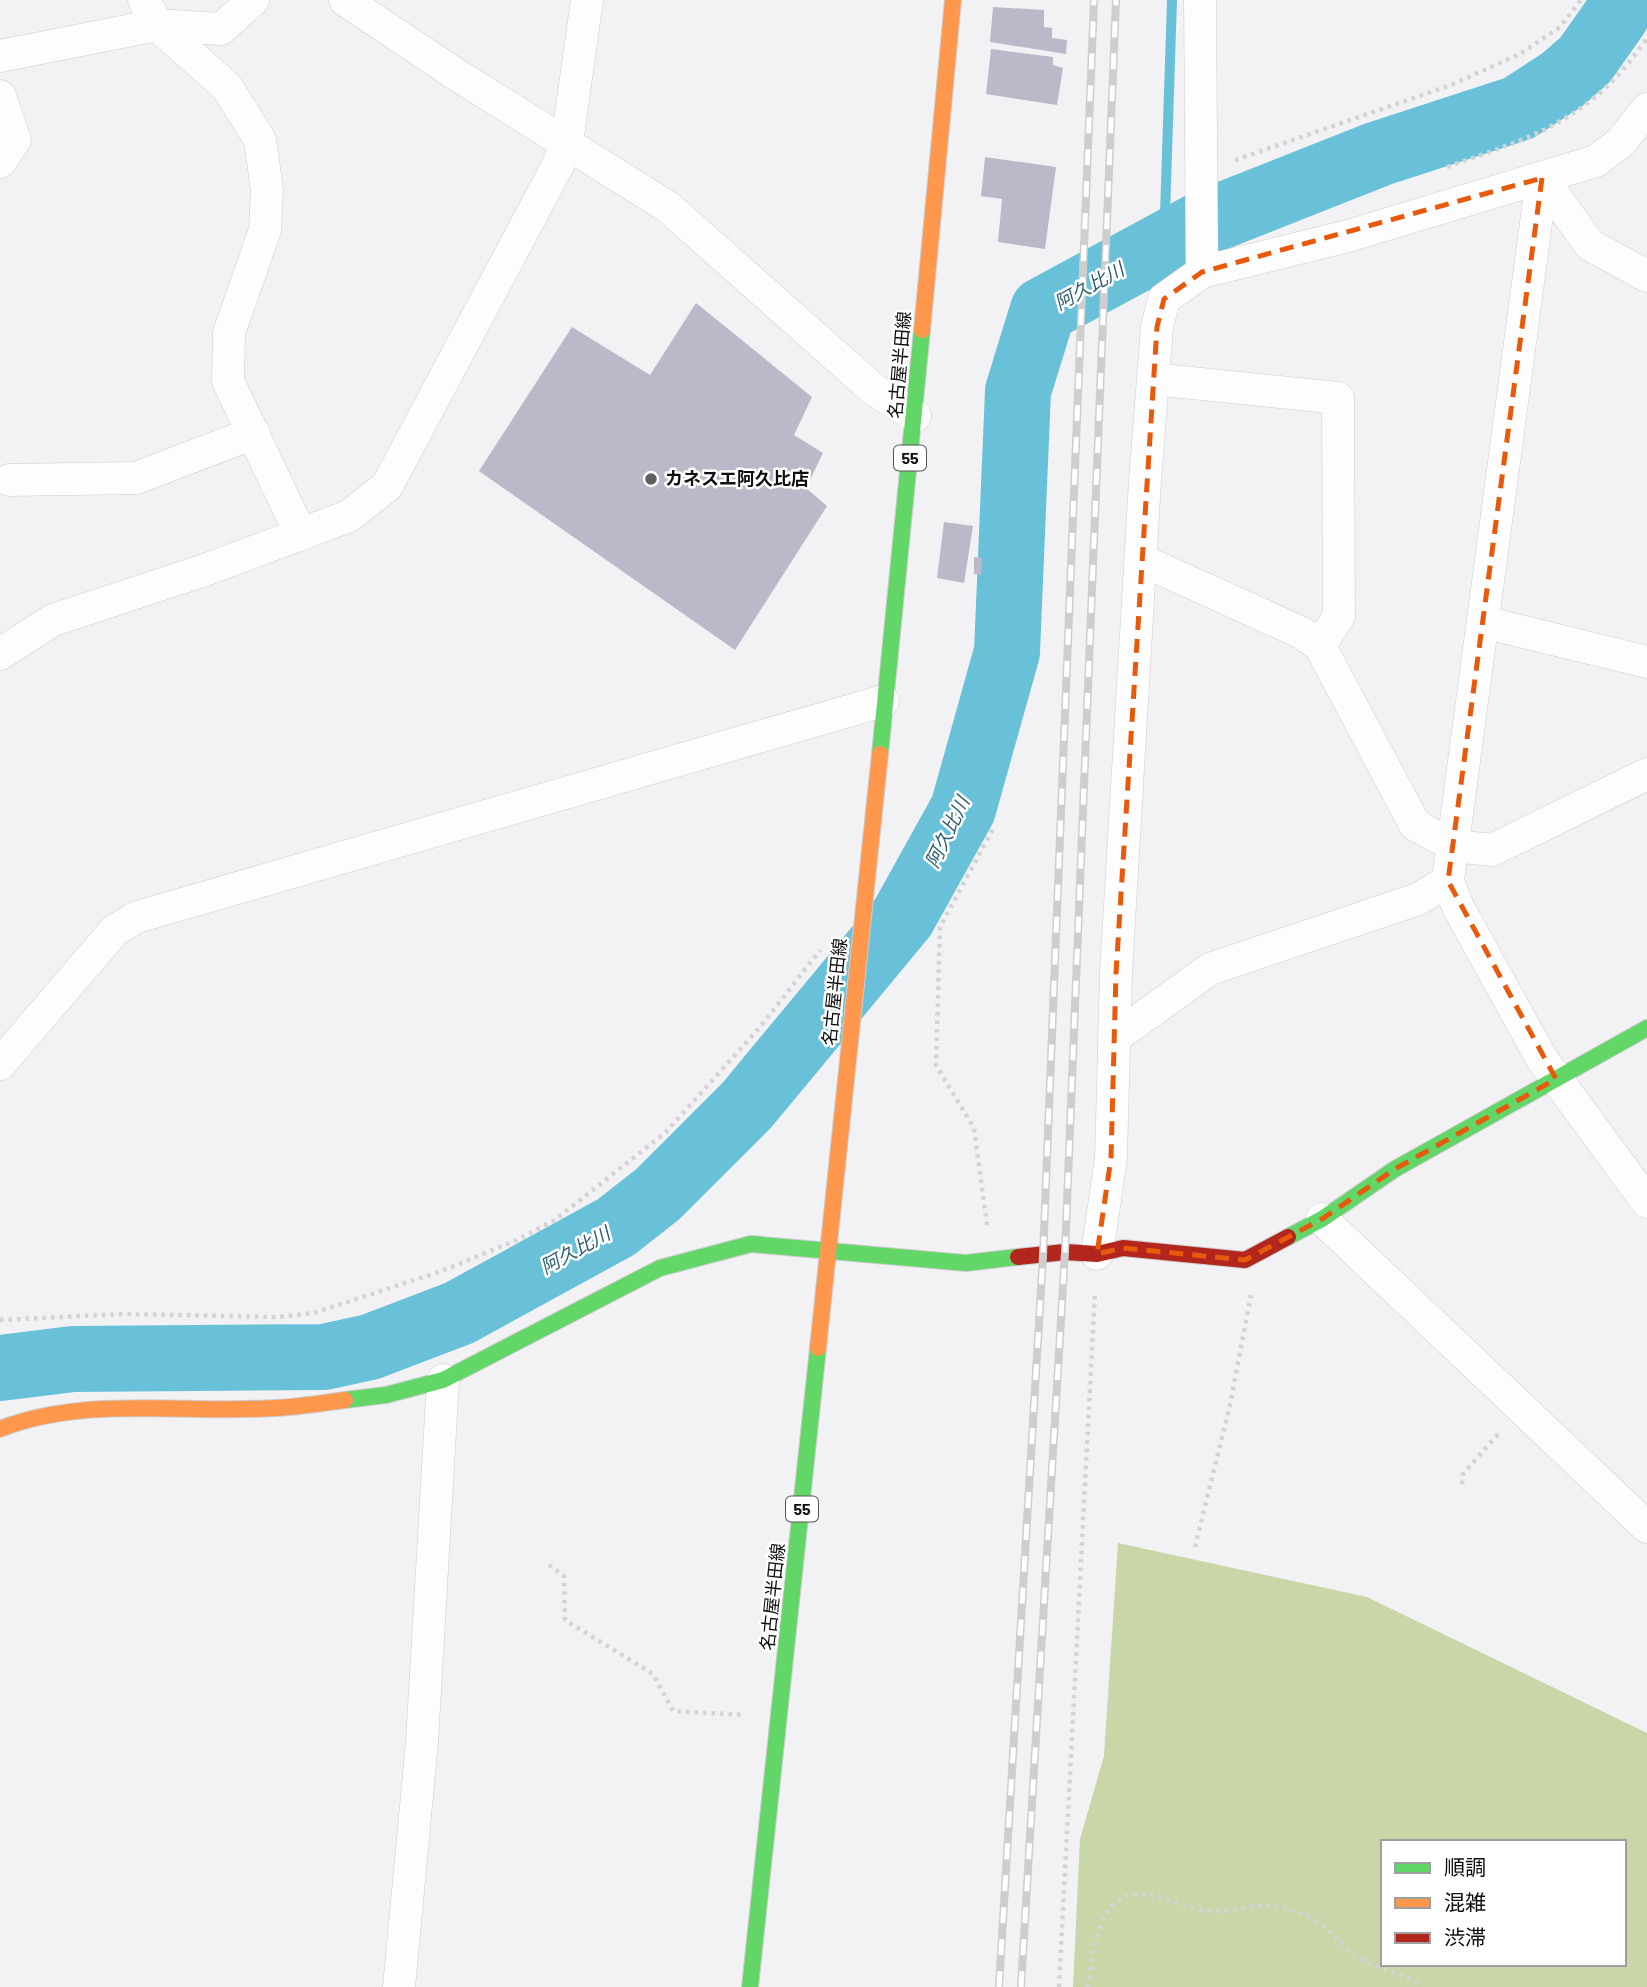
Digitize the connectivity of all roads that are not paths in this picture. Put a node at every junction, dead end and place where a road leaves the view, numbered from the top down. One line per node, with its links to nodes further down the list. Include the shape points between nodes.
1 (253, 0): 6 (street, via 220,29)
2 (345, 0): 10 (street)
3 (587, 0): 10 (street)
4 (954, 0): 16 (main road, 名古屋半田線 / 55)
5 (1200, 0): 13 (street)
6 (151, 12): 7 (street); 17 (street, via 226,87 260,140 267,190 265,230 229,333 228,381)
7 (0, 56)
8 (0, 96): 11 (street, via 15,140)
9 (1647, 109): 12 (street, via 1621,142 1596,161)
10 (567, 142): 16 (street, via 668,207 872,388); 19 (street, via 387,486 349,516)
11 (0, 162)
12 (1542, 178): 13 (street, via 1349,236); 14 (street, via 1590,245); 21 (street)
13 (1202, 272): 15 (street, via 1164,299)
14 (1647, 276)
15 (1153, 379): 20 (street); 22 (street, via 1338,398 1339,616)
16 (915, 416): 25 (main road, 名古屋半田線 / 55)
17 (254, 433): 18 (street, via 135,478); 19 (street)
18 (9, 480)
19 (301, 535): 23 (street, via 53,620)
20 (1141, 560): 22 (street, via 1303,633); 30 (street)
21 (1483, 622): 24 (street); 27 (street)
22 (1320, 646): 27 (street, via 1415,825)
23 (0, 654)
24 (1647, 662)
25 (883, 701): 31 (street, via 137,917 115,930); 35 (main road, 名古屋半田線 / 55)
26 (1647, 774): 27 (street, via 1492,850)
27 (1454, 846): 28 (street)
28 (1448, 881): 30 (street, via 1418,899 1210,969); 32 (street, via 1464,919)
29 (1647, 1028): 32 (main road)
30 (1114, 1038): 36 (street, via 1111,1158)
31 (0, 1064)
32 (1556, 1079): 33 (street); 34 (main road, via 1395,1169)
33 (1647, 1202)
34 (1322, 1219): 36 (main road, via 1245,1260 1123,1248); 39 (street)
35 (830, 1252): 36 (main road, via 966,1264 1065,1252); 37 (main road, via 751,1244 660,1268); 41 (main road, 名古屋半田線 / 55)
36 (1097, 1254)
37 (443, 1380): 38 (main road, via 386,1395 276,1408 84,1410 25,1419); 40 (street, via 422,1742)
38 (0, 1429)
39 (1647, 1527)
40 (399, 1987)
41 (750, 1987)

